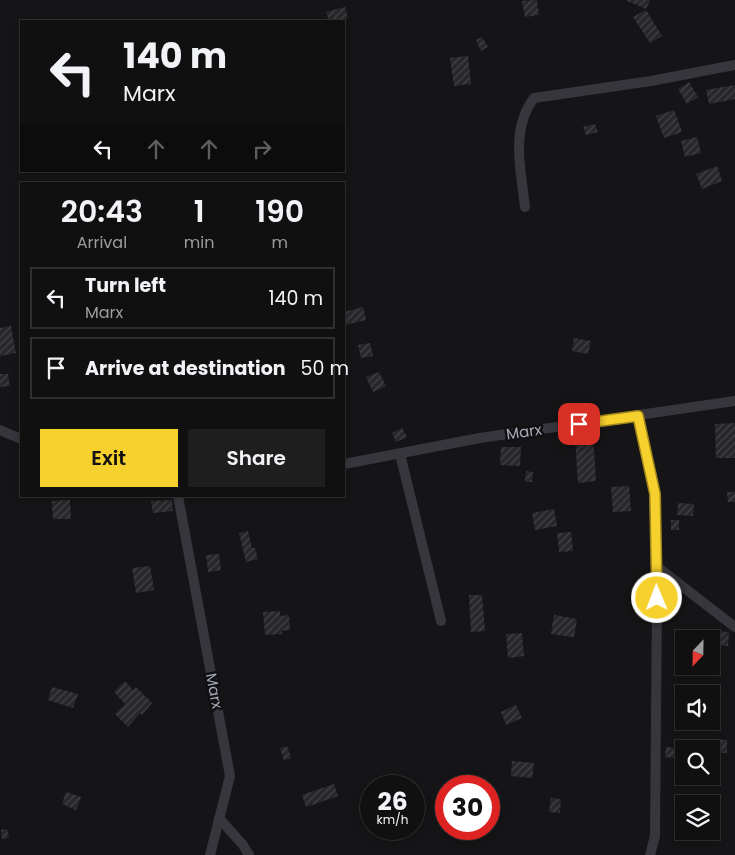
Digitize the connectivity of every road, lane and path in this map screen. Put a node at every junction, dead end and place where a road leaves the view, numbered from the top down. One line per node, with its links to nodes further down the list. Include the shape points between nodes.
1 (735, 65): 2 (street, via 534,98 526,108 518,141)
2 (524, 207)
3 (735, 401): 4 (street, Marx)
4 (638, 416): 7 (street, Marx, via 480,438); 10 (street, via 655,494)
5 (0, 430): 6 (street)
6 (20, 439)
7 (400, 454): 8 (street, Marx); 11 (street)
8 (345, 464)
9 (178, 497): 13 (street, Marx, via 230,776)
10 (656, 566): 12 (street); 16 (street, via 655,836)
11 (441, 622)
12 (735, 627)
13 (219, 818): 14 (street, Marx); 15 (street)
14 (210, 855)
15 (249, 855)
16 (650, 855)

